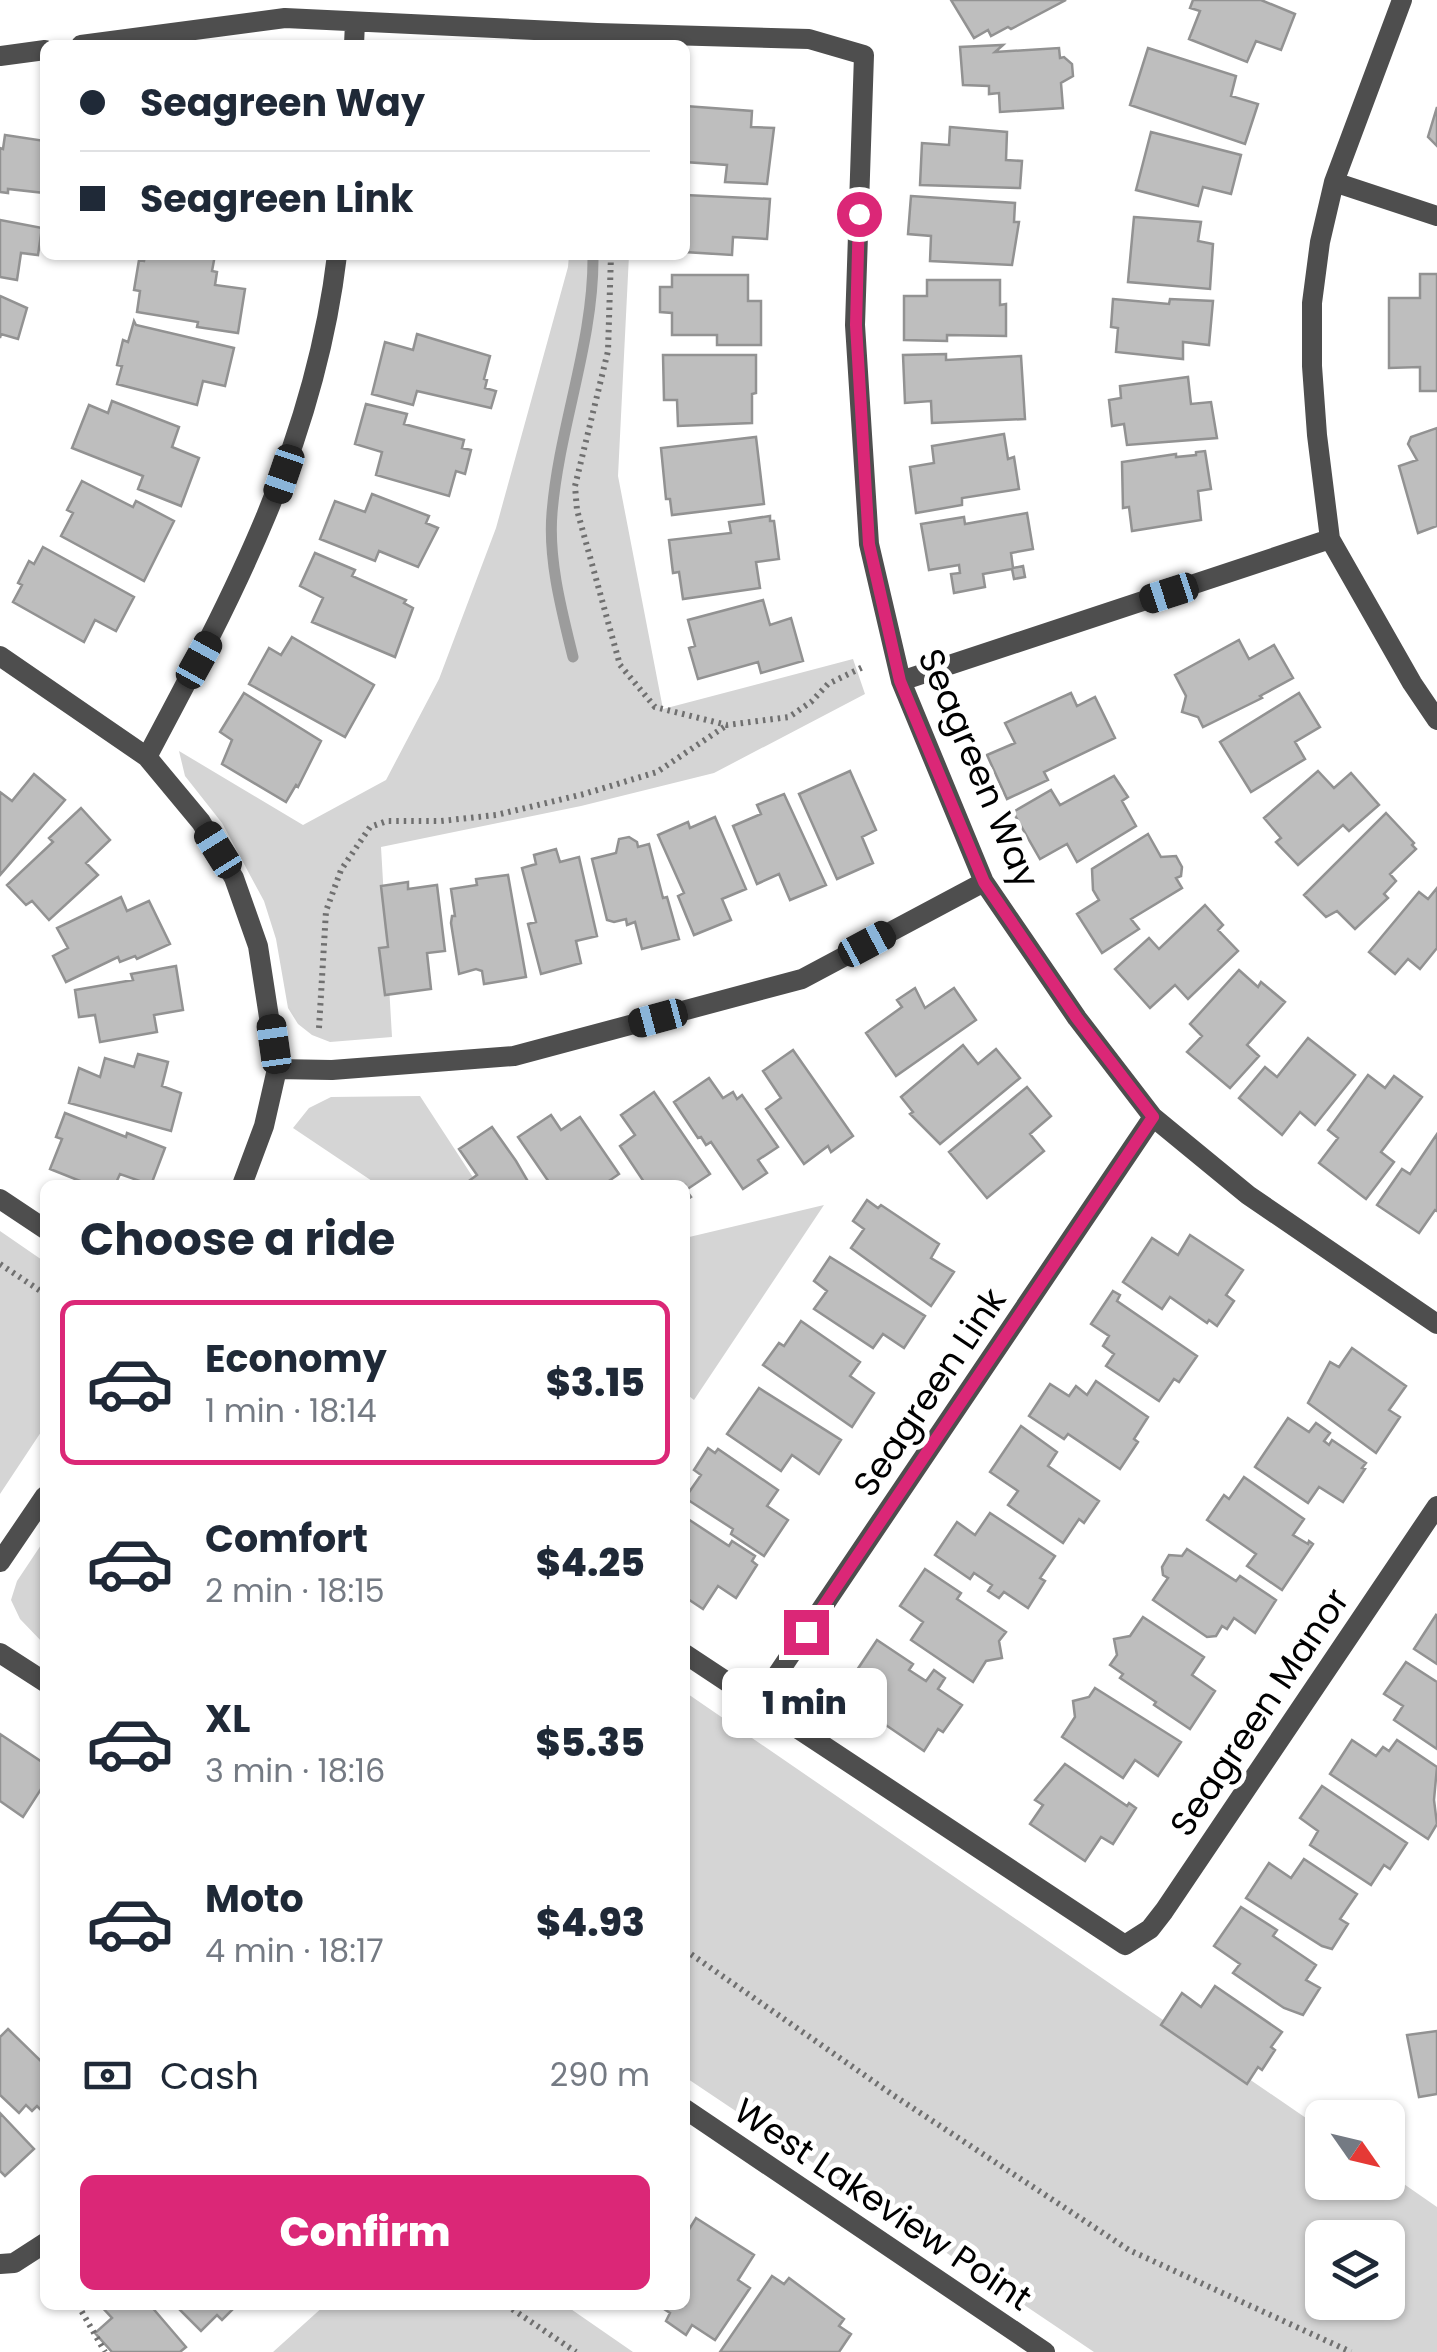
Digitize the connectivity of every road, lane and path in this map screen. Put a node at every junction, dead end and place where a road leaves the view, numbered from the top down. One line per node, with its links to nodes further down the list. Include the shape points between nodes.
1 (1402, 0): 7 (street)
2 (355, 22): 3 (street, Seagreen Way, via 284,18); 4 (street); 14 (street, Seagreen Way, via 809,39 864,54 856,345 869,544)
3 (119, 40)
4 (354, 40)
5 (40, 51): 6 (street)
6 (0, 56)
7 (1334, 182): 8 (street); 11 (street, via 1312,303 1316,434)
8 (1437, 216)
9 (335, 260): 17 (street, via 314,369 276,495 225,611)
10 (611, 260): 16 (path, via 608,351 575,486 577,510 620,665 656,707)
11 (1330, 539): 14 (street); 15 (street)
12 (0, 656): 17 (street)
13 (864, 667): 16 (path, via 828,684 789,717)
14 (900, 681): 18 (street, Seagreen Way)
15 (1437, 720)
16 (727, 725): 19 (path, via 656,772 584,794 496,814 370,826 341,870 326,911)
17 (147, 756): 20 (street, via 201,822 248,910)
18 (984, 882): 20 (street, via 802,979 533,1051); 21 (street, Seagreen Way)
19 (320, 1028)
20 (277, 1069): 22 (street)
21 (1153, 1117): 27 (street, Seagreen Way, via 1248,1195); 34 (street, Seagreen Link)
22 (244, 1180)
23 (0, 1199): 24 (street)
24 (40, 1226)
25 (0, 1264): 26 (path)
26 (40, 1291)
27 (1437, 1324)
28 (40, 1503): 30 (street)
29 (1437, 1506): 34 (street, Seagreen Manor, via 1164,1911 1125,1945)
30 (0, 1562)
31 (0, 1652): 33 (street)
32 (690, 1657): 34 (street)
33 (40, 1679)
34 (758, 1703)
35 (690, 1953): 44 (path, via 1106,2237)
36 (690, 2113): 43 (street, West Lakeview Point)
37 (40, 2246): 38 (street)
38 (0, 2264)
39 (81, 2310): 41 (path)
40 (513, 2310): 42 (path)
41 (105, 2352)
42 (576, 2352)
43 (1044, 2352)
44 (1352, 2352)

